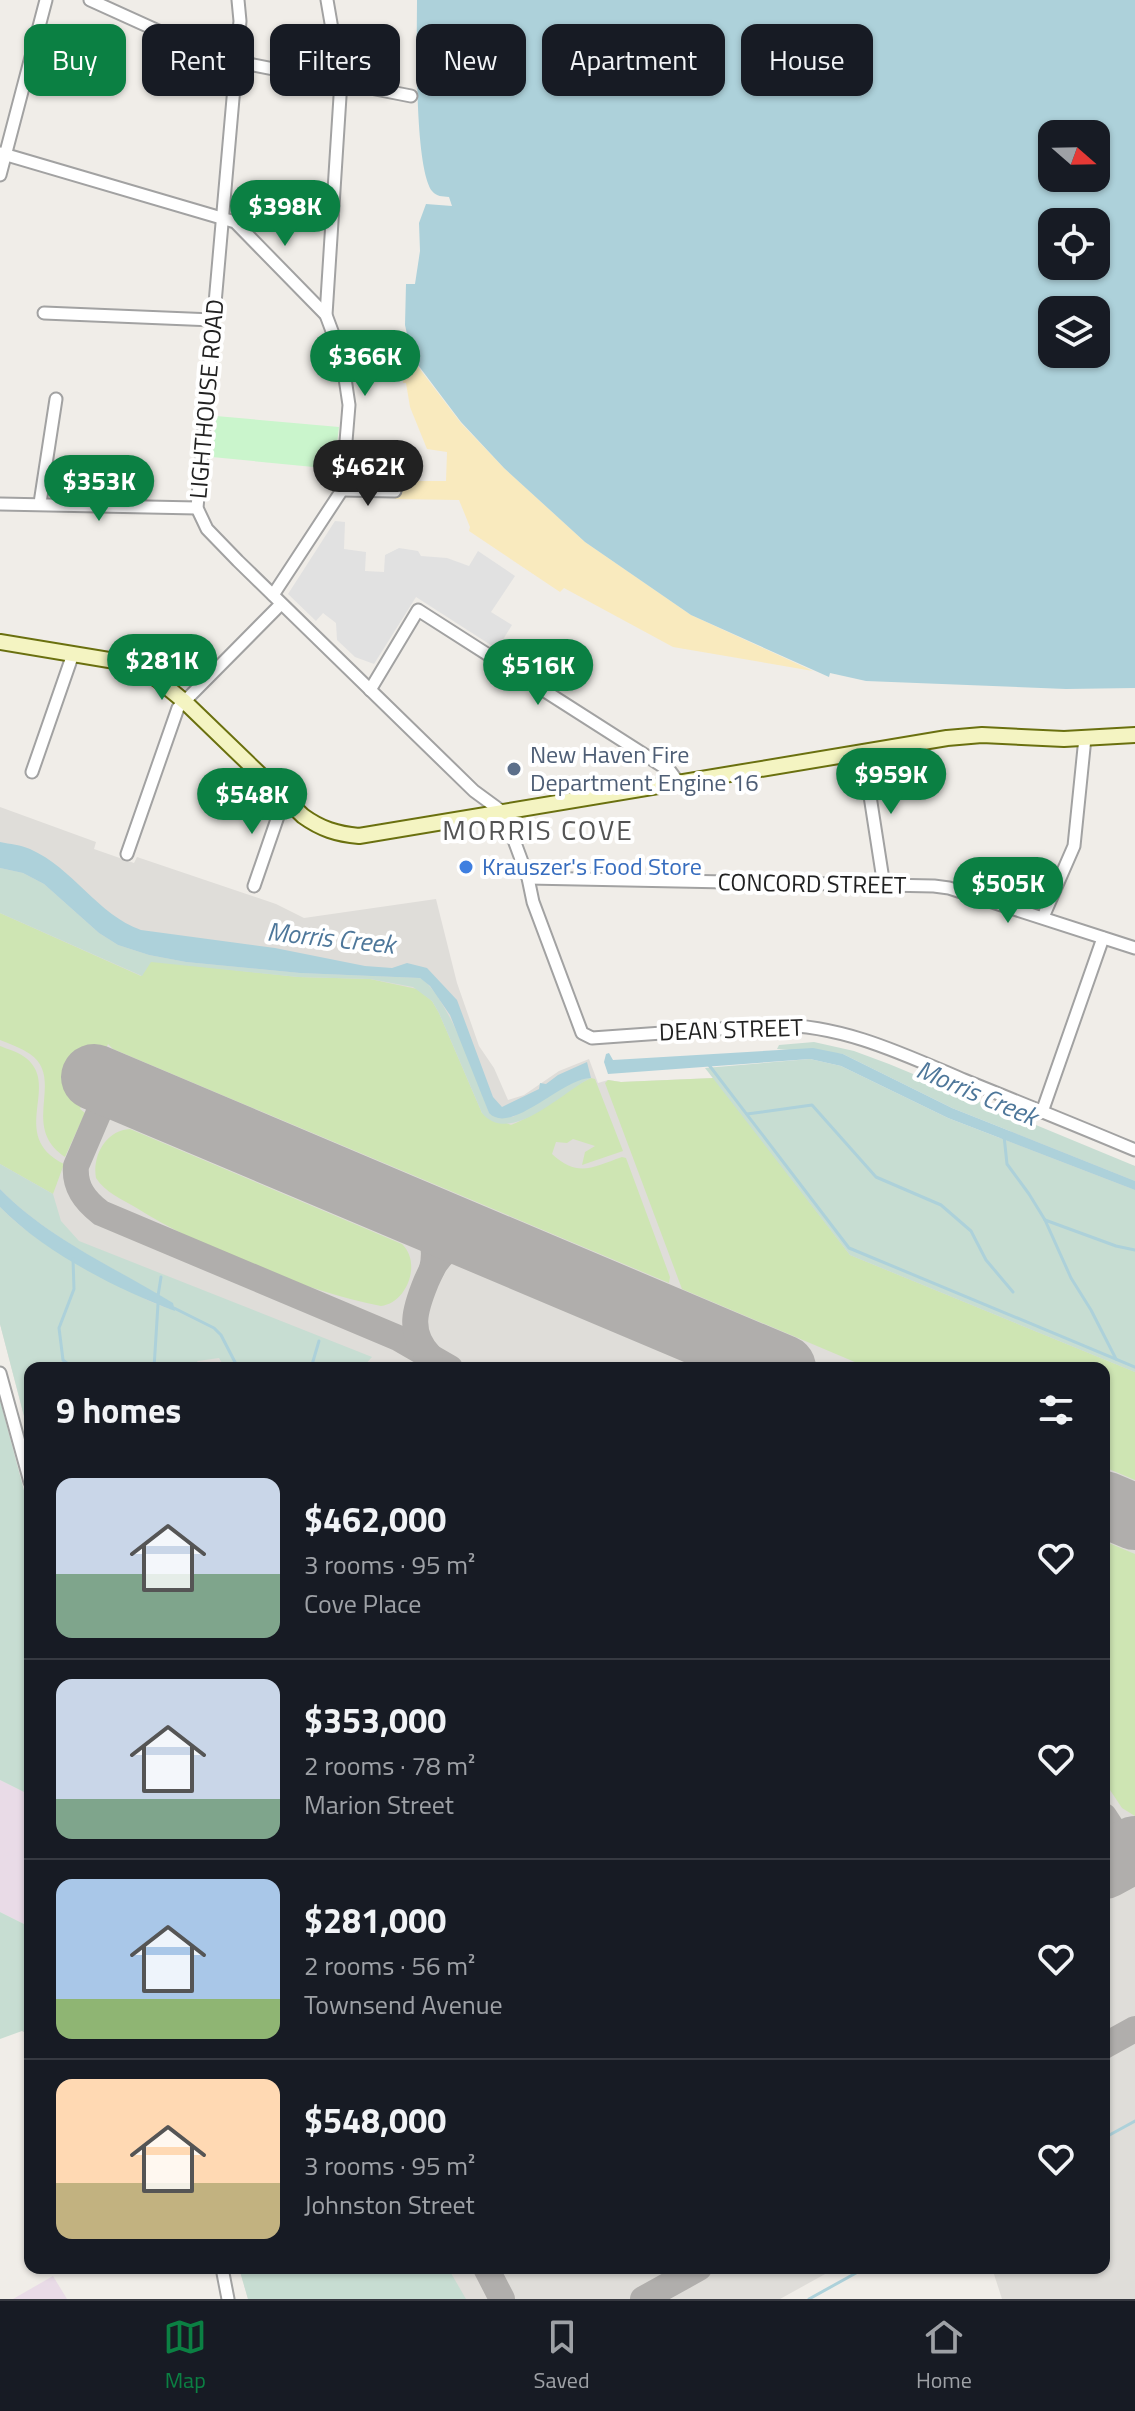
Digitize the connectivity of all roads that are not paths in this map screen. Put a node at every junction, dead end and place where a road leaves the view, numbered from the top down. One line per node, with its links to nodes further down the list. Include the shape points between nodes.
1 (46, 0): 14 (street)
2 (90, 0): 6 (street)
3 (123, 0): 6 (street)
4 (238, 0): 8 (street, LIGHTHOUSE ROAD)
5 (327, 0): 9 (street)
6 (123, 14): 7 (street)
7 (145, 24)
8 (240, 24)
9 (331, 24)
10 (400, 94): 13 (street)
11 (234, 96): 16 (street, LIGHTHOUSE ROAD)
12 (340, 96): 18 (street)
13 (411, 96)
14 (3, 154): 15 (street); 16 (street)
15 (0, 175)
16 (222, 219): 18 (street, via 235,222); 19 (street, LIGHTHOUSE ROAD)
17 (44, 313): 19 (street)
18 (326, 315): 21 (street, via 342,358 349,405)
19 (213, 320): 25 (street, LIGHTHOUSE ROAD)
20 (56, 399): 23 (street)
21 (342, 490): 22 (street); 26 (street)
22 (395, 491)
23 (40, 503): 24 (street); 25 (street)
24 (0, 504)
25 (197, 508): 26 (street, LIGHTHOUSE ROAD, via 207,529)
26 (277, 599): 29 (street, LIGHTHOUSE ROAD); 30 (street)
27 (0, 642): 28 (main road)
28 (73, 654): 30 (main road, via 137,668); 34 (street)
29 (370, 690): 35 (street, via 418,610 670,771); 37 (street, LIGHTHOUSE ROAD, via 474,791)
30 (185, 702): 36 (main road); 38 (street, via 178,708)
31 (1135, 735): 32 (main road)
32 (1085, 738): 33 (main road, via 967,736); 42 (street, via 1074,846)
33 (863, 751): 35 (main road); 41 (street)
34 (32, 772)
35 (678, 782): 37 (main road)
36 (284, 799): 37 (main road, via 339,835); 40 (street)
37 (504, 813): 39 (street)
38 (127, 854)
39 (528, 878): 41 (street, CONCORD STREET); 45 (street, DEAN STREET, via 577,1024 592,1038 805,1025 866,1040)
40 (254, 886)
41 (884, 886): 42 (street, CONCORD STREET, via 949,888)
42 (1043, 917): 43 (street, CONCORD STREET)
43 (1103, 938): 44 (street, CONCORD STREET); 45 (street)
44 (1135, 948)
45 (1042, 1112): 46 (street, DEAN STREET)
46 (1135, 1150)
47 (0, 1373): 48 (street)
48 (24, 1460)
49 (223, 2274): 50 (street)
50 (228, 2299)

